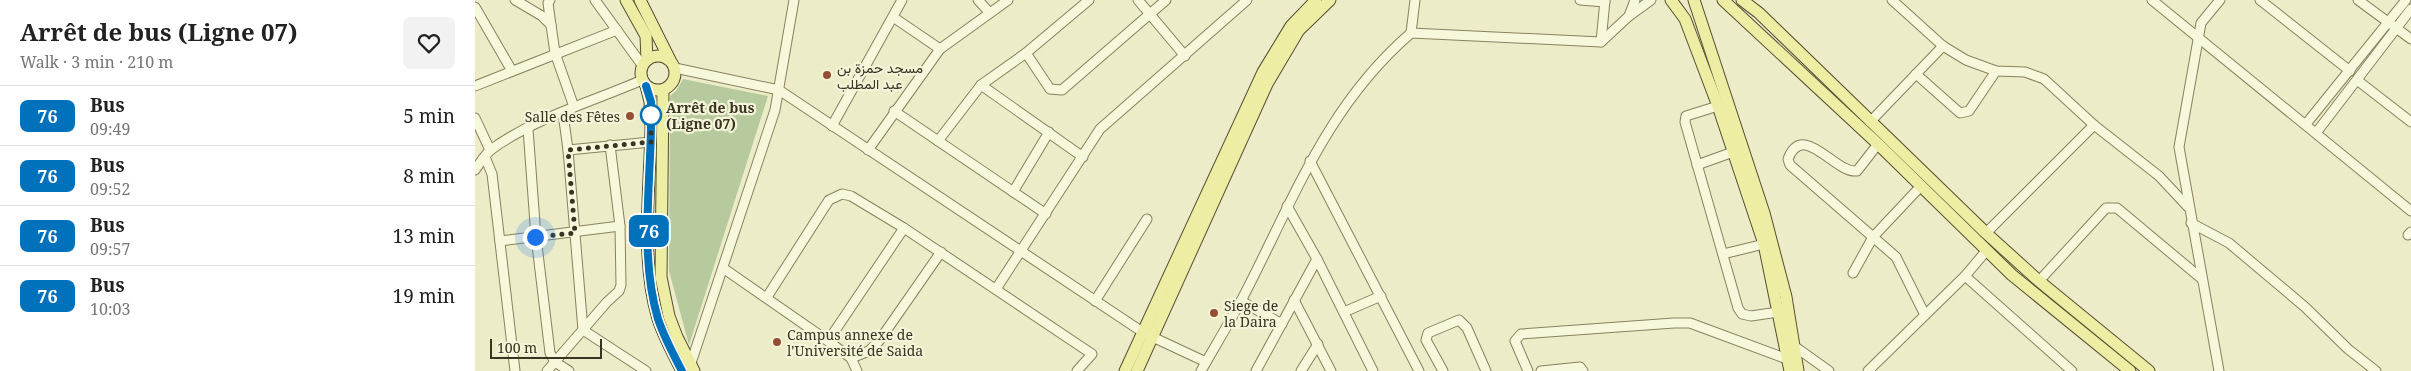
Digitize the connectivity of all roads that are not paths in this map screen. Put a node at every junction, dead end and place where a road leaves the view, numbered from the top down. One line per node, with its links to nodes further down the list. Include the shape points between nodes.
1 (515, 0): 37 (street)
2 (551, 0): 37 (street, via 548,4)
3 (595, 0): 39 (street)
4 (626, 0): 49 (main road, via 647,36)
5 (640, 0): 50 (main road)
6 (794, 0): 60 (street)
7 (902, 0): 36 (street)
8 (978, 0): 33 (street)
9 (1008, 0): 33 (street)
10 (1089, 0): 47 (street)
11 (1138, 0): 34 (street)
12 (1166, 0): 34 (street)
13 (1247, 0): 48 (street)
14 (1316, 0): 123 (main road, via 1291,26 1263,72)
15 (1330, 0): 123 (main road, via 1299,30 1267,84)
16 (1415, 0): 40 (street)
17 (1580, 0): 30 (street)
18 (1635, 0): 35 (street)
19 (1651, 0): 35 (street)
20 (1671, 0): 61 (main road, via 1685,19)
21 (1694, 0): 126 (main road, via 1764,213 1786,297)
22 (1723, 0): 76 (main road)
23 (1742, 0): 66 (main road)
24 (1892, 0): 44 (street)
25 (2152, 0): 41 (street)
26 (2220, 0): 41 (street, via 2201,23)
27 (2260, 0): 53 (street)
28 (2358, 0): 38 (street)
29 (2406, 0): 38 (street)
30 (1605, 1): 43 (street)
31 (475, 7): 51 (street)
32 (2411, 9): 38 (street)
33 (989, 12): 45 (street)
34 (1149, 16): 47 (street, via 1062,90 1050,89); 48 (street)
35 (1629, 16): 43 (street)
36 (893, 17): 45 (street); 70 (street)
37 (551, 25): 46 (street)
38 (2394, 26): 42 (street); 53 (street); 55 (street)
39 (617, 30): 46 (street); 49 (street)
40 (1411, 34): 43 (street); 83 (street, via 1384,56 1345,105)
41 (2198, 36): 68 (street); 89 (street, via 2179,147)
42 (2411, 39)
43 (1601, 42)
44 (1943, 46): 52 (street, via 1966,60); 54 (street)
45 (940, 49): 63 (street)
46 (555, 53): 51 (street); 62 (street)
47 (1026, 53): 57 (street)
48 (1185, 56): 82 (street, via 1100,129)
49 (645, 63): 50 (main road, via 656,56); 56 (main road)
50 (672, 64): 59 (main road, via 675,78); 60 (street)
51 (512, 71): 58 (street)
52 (1996, 71): 54 (street, via 1969,111 1964,113 1960,113); 69 (street, via 2025,72 2044,79)
53 (2350, 71): 68 (street)
54 (1916, 74): 66 (street)
55 (2357, 80): 67 (street); 73 (street)
56 (644, 83): 59 (main road, via 654,90); 62 (street); 74 (main road, via 651,102)
57 (981, 85): 72 (street); 75 (street)
58 (475, 86)
59 (663, 90): 131 (main road, via 661,276 669,316)
60 (779, 90): 70 (street); 107 (street)
61 (1717, 106): 80 (main road); 84 (street, via 1686,116 1686,130)
62 (574, 107): 64 (street)
63 (894, 111): 75 (street); 79 (street)
64 (563, 113): 71 (street); 78 (street)
65 (475, 118): 81 (street)
66 (1870, 122): 97 (main road)
67 (2411, 122)
68 (2306, 124): 73 (street)
69 (2094, 125): 89 (street, via 2159,176); 97 (street)
70 (833, 126): 79 (street)
71 (528, 129): 81 (street); 98 (street)
72 (1049, 132): 82 (street); 87 (street)
73 (2316, 133): 90 (street)
74 (651, 142): 77 (street); 137 (main road, via 649,278 658,319)
75 (939, 142): 87 (street)
76 (1878, 144): 86 (main road); 99 (street, via 1857,171 1845,170 1812,146 1801,145 1793,149 1788,159 1790,165)
77 (610, 146): 78 (street); 94 (street)
78 (568, 150): 96 (street)
79 (868, 150): 104 (street)
80 (1733, 152): 84 (street); 101 (main road)
81 (488, 154): 85 (street); 100 (street)
82 (1083, 157): 91 (street)
83 (1310, 161): 88 (street); 113 (street)
84 (1697, 165): 105 (street)
85 (475, 170)
86 (1921, 186): 99 (street); 102 (main road)
87 (1013, 192): 91 (street)
88 (1287, 206): 106 (street); 117 (street)
89 (2188, 208): 93 (street)
90 (2411, 211)
91 (1046, 214): 104 (street)
92 (1147, 219): 116 (street)
93 (2191, 223): 110 (street); 160 (street, via 2229,244)
94 (620, 226): 96 (street); 122 (street, via 619,291)
95 (904, 228): 103 (street); 114 (street, via 851,196 842,194 829,200); 124 (street)
96 (575, 233): 98 (street); 122 (street)
97 (1986, 233): 111 (main road)
98 (535, 237): 100 (street); 129 (street, via 550,353)
99 (1873, 237): 108 (street); 120 (street, via 1896,257)
100 (500, 241): 133 (street)
101 (1764, 244): 105 (street); 119 (main road)
102 (1987, 250): 109 (street); 132 (main road)
103 (941, 252): 112 (street); 127 (street, via 879,341 869,351)
104 (1021, 252): 112 (street); 116 (street)
105 (1723, 254): 119 (street, via 1742,314)
106 (1317, 259): 115 (street); 118 (street)
107 (723, 268): 114 (street); 131 (street)
108 (1853, 272)
109 (1965, 276): 120 (street); 157 (street)
110 (2202, 279): 111 (street, via 2112,207 2106,208); 159 (street)
111 (2039, 281): 158 (main road)
112 (996, 289): 139 (street, via 1092,354)
113 (1381, 296): 118 (street); 147 (street)
114 (767, 297): 124 (street)
115 (1294, 300): 121 (street); 125 (street)
116 (1095, 301): 123 (street)
117 (1241, 301): 121 (street); 130 (street)
118 (1344, 312): 146 (street)
119 (1778, 312): 128 (main road)
120 (1925, 315): 156 (street)
121 (1282, 324): 143 (street)
122 (583, 330): 129 (street); 136 (street)
123 (1148, 335): 130 (street); 140 (main road); 141 (main road)
124 (828, 341): 127 (street)
125 (1318, 344): 144 (street); 145 (street)
126 (1794, 346): 154 (main road); 155 (street)
127 (851, 358): 138 (street)
128 (1787, 359): 150 (street, via 1690,323 1675,323 1521,334 1515,341); 153 (main road)
129 (555, 362): 134 (street); 135 (street)
130 (1206, 362): 142 (street)
131 (691, 368)
132 (2124, 369)
133 (515, 371)
134 (547, 371)
135 (569, 371)
136 (646, 371)
137 (682, 371)
138 (857, 371)
139 (1077, 371)
140 (1125, 371)
141 (1137, 371)
142 (1201, 371)
143 (1256, 371)
144 (1301, 371)
145 (1331, 371)
146 (1373, 371)
147 (1419, 371)
148 (1443, 371): 149 (street, via 1426,340 1428,333 1459,320 1467,328)
149 (1486, 371)
150 (1528, 371)
151 (1541, 371): 152 (street, via 1580,367)
152 (1583, 371)
153 (1789, 371)
154 (1798, 371)
155 (1829, 371)
156 (1868, 371)
157 (2072, 371)
158 (2149, 371)
159 (2219, 371)
160 (2377, 371)

